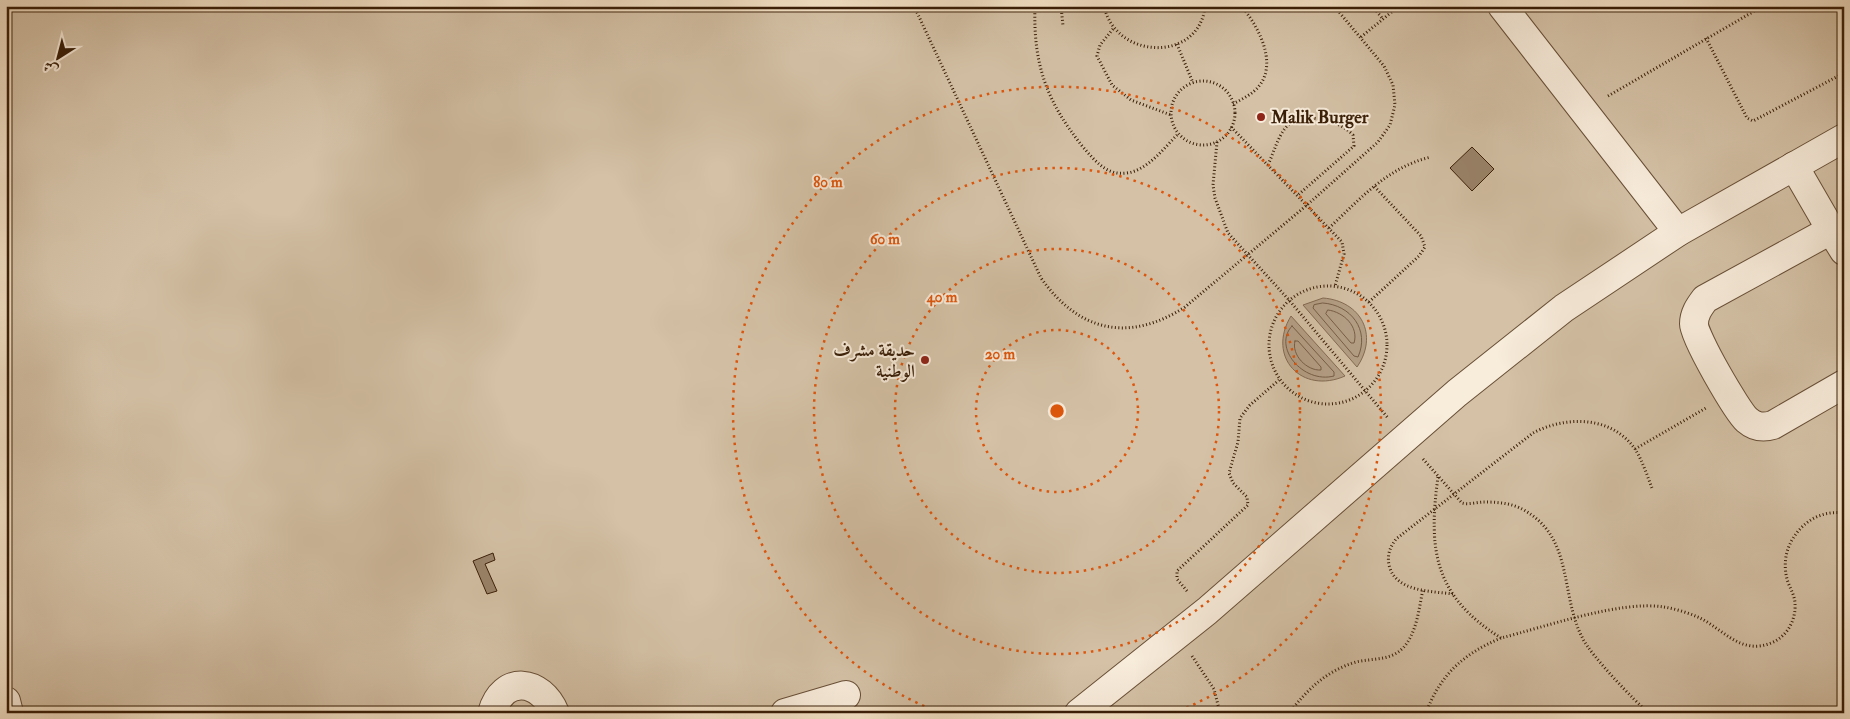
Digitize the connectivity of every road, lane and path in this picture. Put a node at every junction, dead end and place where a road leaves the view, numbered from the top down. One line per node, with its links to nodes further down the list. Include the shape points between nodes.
1 (914, 6): 31 (path, via 1041,278 1055,298 1073,313 1095,324 1118,329 1142,327 1164,320 1185,307)
2 (1035, 6): 24 (path, via 1037,55 1049,95 1064,124 1096,163 1114,173 1136,171)
3 (1061, 6): 13 (path)
4 (1104, 6): 14 (path)
5 (1205, 6): 17 (path, via 1199,24 1190,36)
6 (1241, 6): 20 (path, via 1258,30 1267,69 1260,86)
7 (1334, 6): 15 (path)
8 (1372, 6): 12 (path)
9 (1399, 6): 12 (path)
10 (1502, 6): 22 (street)
11 (1763, 6): 16 (path)
12 (1383, 19): 15 (path)
13 (1063, 26)
14 (1113, 28): 17 (path, via 1126,41 1142,48 1160,49); 21 (path, via 1100,45 1097,56 1112,85 1131,100)
15 (1361, 37): 31 (path, via 1384,66 1393,85 1395,105 1390,125 1378,142)
16 (1706, 38): 18 (path, via 1748,118 1753,121); 22 (path, via 1618,89)
17 (1177, 44): 19 (path)
18 (1844, 73)
19 (1193, 83): 20 (path, via 1213,83 1229,95); 21 (path, via 1177,95)
20 (1233, 104): 23 (path, via 1235,116)
21 (1171, 115): 24 (path)
22 (1589, 117): 33 (street)
23 (1232, 127): 24 (path, via 1226,136 1207,145 1197,144); 27 (path)
24 (1178, 134)
25 (1844, 138): 28 (street)
26 (1431, 157): 29 (path, via 1400,167)
27 (1268, 165): 30 (path); 30 (path, via 1287,124 1300,117 1334,122 1353,135 1354,146)
28 (1794, 166): 33 (street); 34 (street)
29 (1374, 186): 32 (path); 36 (path, via 1421,236 1424,247 1419,256)
30 (1298, 195): 31 (path)
31 (1307, 206): 32 (path)
32 (1329, 228): 35 (path, via 1344,248)
33 (1678, 232): 47 (street, via 1564,308 1510,349)
34 (1837, 240): 39 (street, via 1712,294 1699,307 1694,324 1696,333)
35 (1335, 286): 36 (path, via 1359,294); 37 (path, via 1318,286 1303,291 1277,313 1270,329 1268,346 1271,364)
36 (1369, 302): 37 (path, via 1380,315 1388,347 1381,372 1366,391 1352,400 1320,404 1290,392)
37 (1279, 380): 47 (path, via 1250,404 1240,418 1238,442 1229,473 1233,483 1247,497 1248,505 1176,576)
38 (1844, 384): 39 (street, via 1766,427 1746,420)
39 (1730, 394): 40 (path)
40 (1635, 449): 42 (path); 43 (path, via 1626,439 1601,425 1573,420 1559,422 1533,433)
41 (1438, 476): 43 (path)
42 (1652, 488)
43 (1434, 510): 45 (path, via 1396,539 1388,554 1390,571 1395,578 1409,587); 46 (path, via 1436,554)
44 (1844, 512): 49 (path, via 1817,516 1806,523 1790,542 1785,566 1795,614 1784,634 1765,646 1743,645 1701,618 1683,612 1644,606 1625,607)
45 (1423, 589): 46 (path); 58 (path, via 1414,628 1403,648 1383,659 1359,662 1328,674 1315,683)
46 (1453, 594): 49 (path, via 1466,612)
47 (1207, 611): 48 (street)
48 (1177, 636): 56 (street); 57 (path, via 1207,675)
49 (1501, 638): 59 (path, via 1482,646 1452,667 1440,682)
50 (846, 695): 55 (street)
51 (6, 701): 52 (street)
52 (9, 713)
53 (492, 713): 54 (street, via 502,693 523,685 545,694)
54 (555, 713)
55 (785, 713)
56 (1079, 713)
57 (1220, 713)
58 (1290, 713)
59 (1426, 713)

